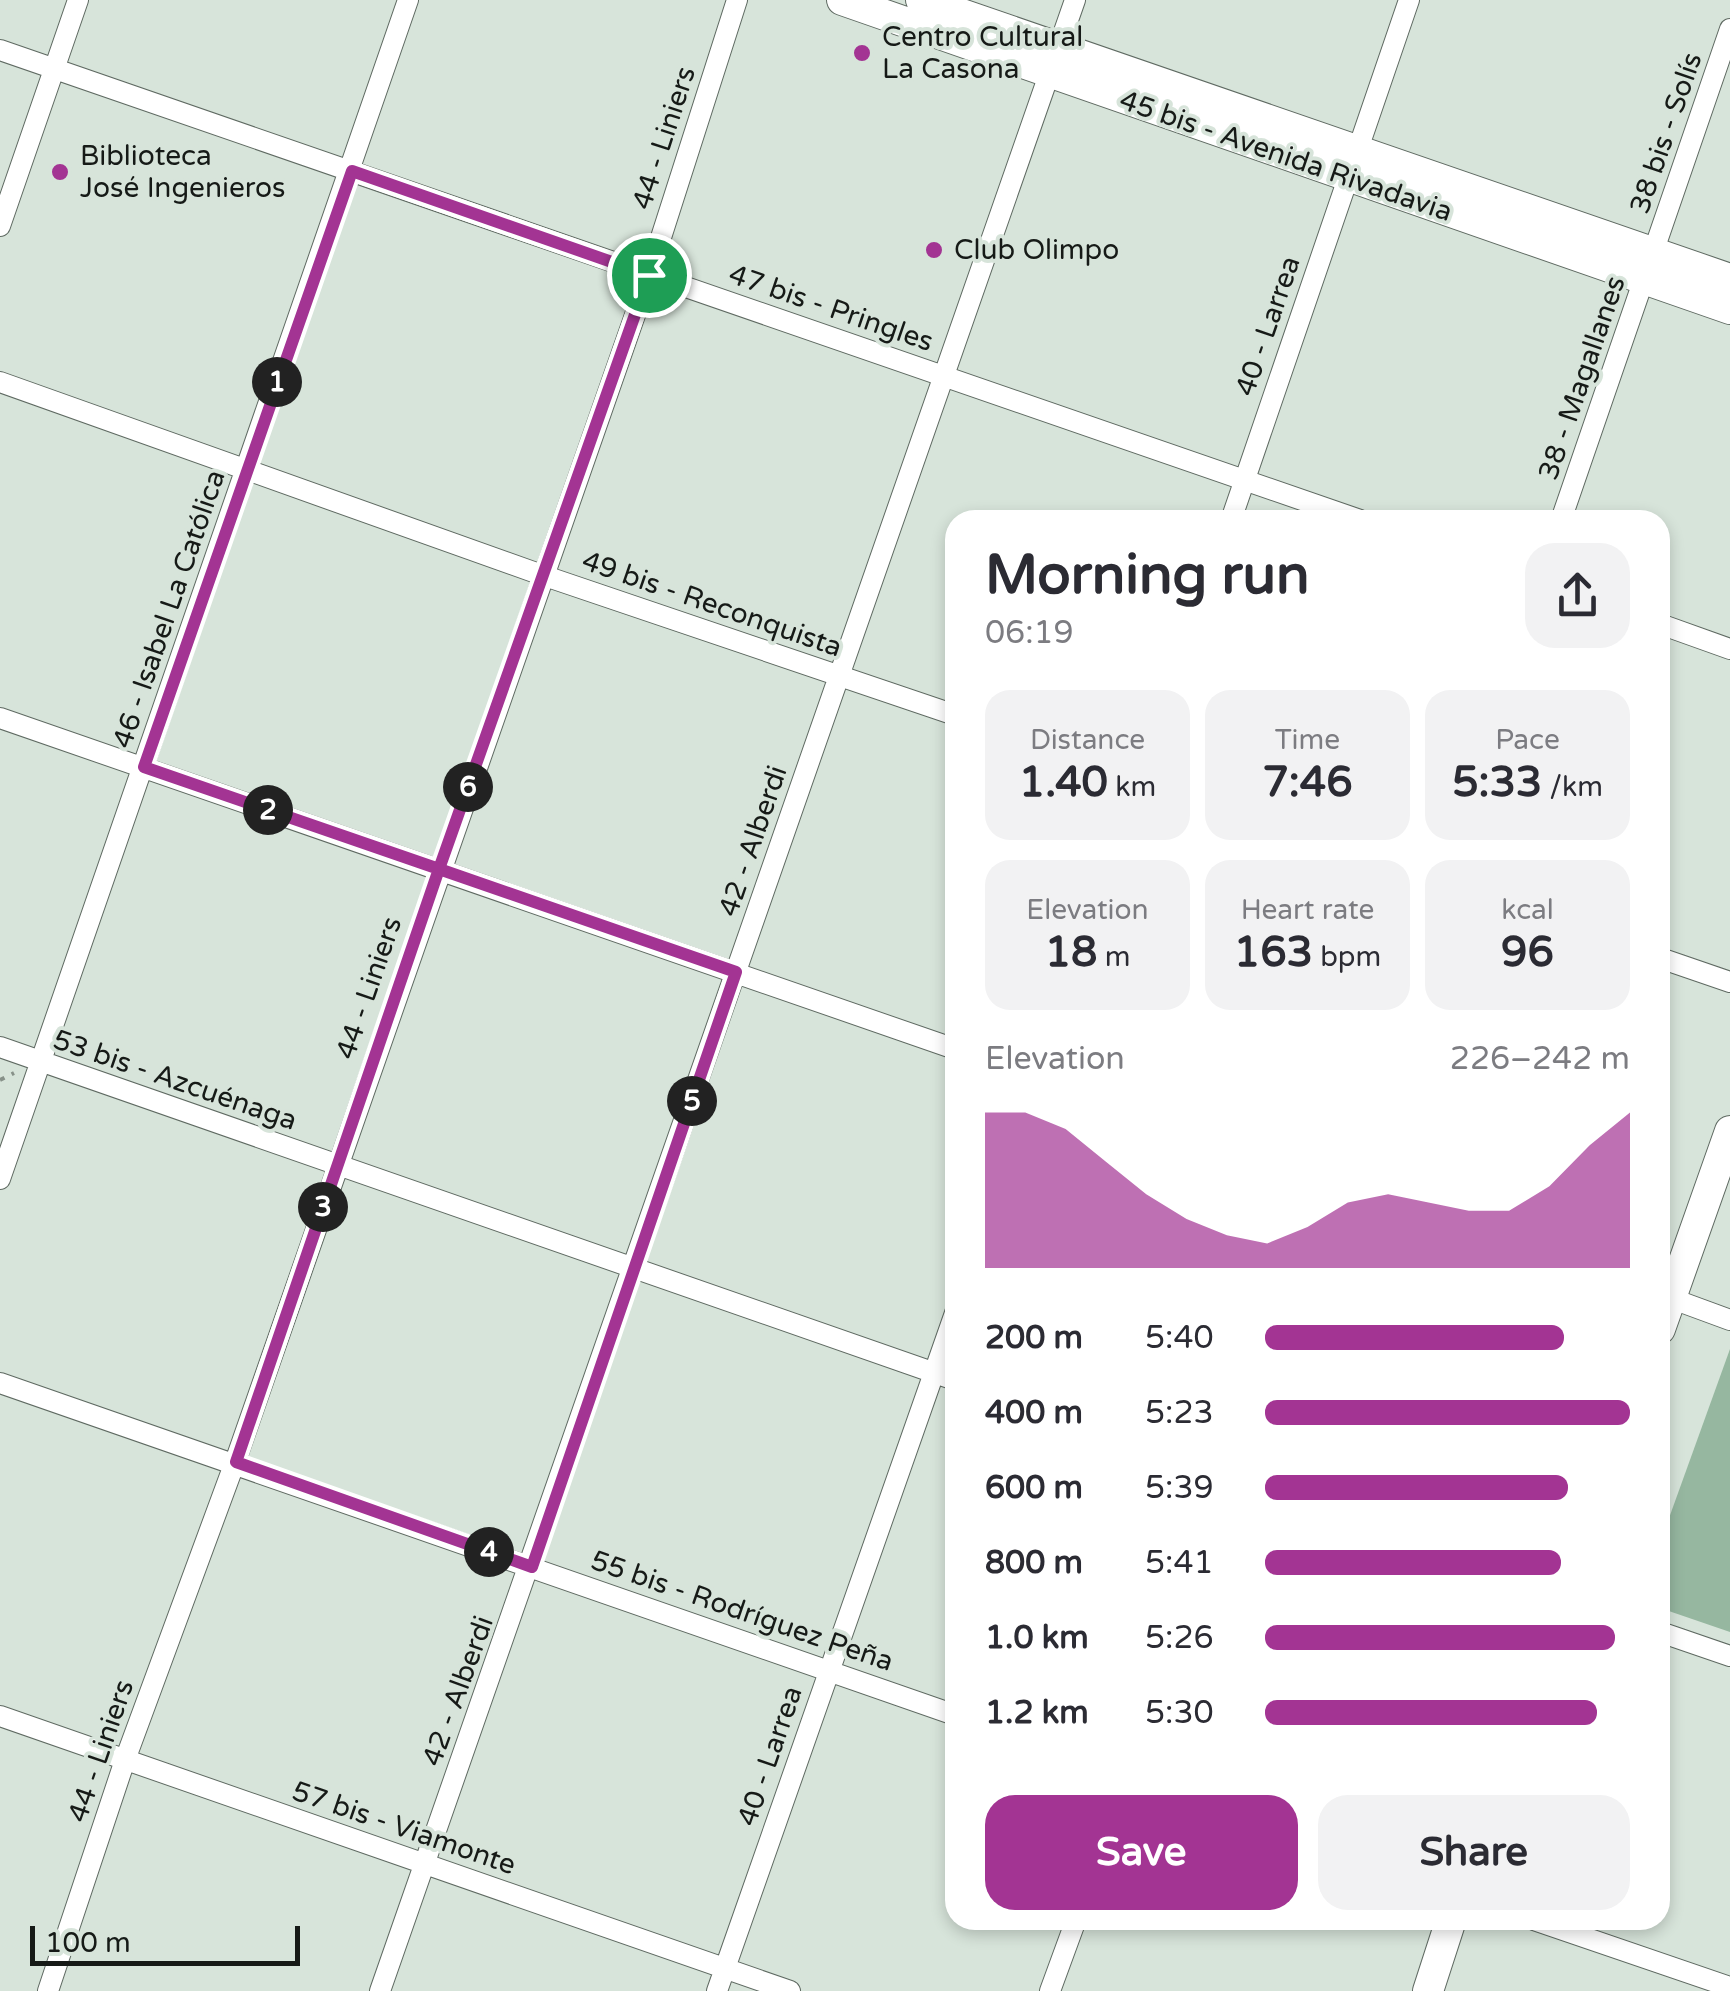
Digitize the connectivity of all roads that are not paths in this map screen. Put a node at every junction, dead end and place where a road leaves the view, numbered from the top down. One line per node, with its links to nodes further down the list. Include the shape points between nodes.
1 (78, 0): 11 (street)
2 (408, 0): 13 (street, 46 - Isabel La Católica)
3 (737, 0): 16 (street, 44 - Liniers)
4 (842, 0): 10 (main road, 45 bis - Avenida Rivadavia)
5 (922, 0): 10 (main road, 45 bis - Avenida Rivadavia)
6 (1075, 0): 10 (street, 42 - Alberdi)
7 (1409, 0): 12 (street, 40 - Larrea)
8 (1730, 29): 15 (street, 38 bis - Solís)
9 (0, 50): 11 (street, 47 bis - Pringles)
10 (1053, 61): 12 (main road, 45 bis - Avenida Rivadavia); 19 (street, 42 - Alberdi)
11 (55, 69): 13 (street, 47 bis - Pringles); 14 (street)
12 (1353, 165): 15 (main road, 45 bis - Avenida Rivadavia); 22 (street, 40 - Larrea)
13 (352, 171): 16 (street, 47 bis - Pringles); 21 (street, 46 - Isabel La Católica)
14 (0, 226)
15 (1649, 267): 17 (main road, 45 bis - Avenida Rivadavia); 18 (main road, 45 bis - Avenida Rivadavia); 25 (street, 38 - Magallanes)
16 (649, 275): 19 (street, 47 bis - Pringles); 26 (street, 44 - Liniers)
17 (1730, 279)
18 (1730, 309)
19 (947, 376): 22 (street, 47 bis - Pringles); 29 (street, 42 - Alberdi)
20 (0, 382): 21 (street, 49 bis - Reconquista)
21 (246, 466): 26 (street, 49 bis - Reconquista); 32 (street, 46 - Isabel La Católica)
22 (1244, 482): 23 (street, 40 - Larrea); 24 (street, 47 bis - Pringles)
23 (1234, 510)
24 (1329, 510)
25 (1564, 510)
26 (542, 575): 29 (street, 49 bis - Reconquista); 33 (street, 44 - Liniers)
27 (1670, 628): 28 (street)
28 (1730, 649)
29 (840, 676): 30 (street, 49 bis - Reconquista); 35 (street, 42 - Alberdi)
30 (945, 712)
31 (0, 718): 32 (street)
32 (144, 767): 33 (street); 39 (street, 46 - Isabel La Católica)
33 (439, 869): 35 (street); 41 (street, 44 - Liniers)
34 (1670, 961): 36 (street)
35 (736, 972): 37 (street); 43 (street, 42 - Alberdi)
36 (1730, 982)
37 (945, 1045)
38 (0, 1047): 39 (street, 53 bis - Azcuénaga)
39 (41, 1062): 41 (street, 53 bis - Azcuénaga); 42 (street, 46 - Isabel La Católica)
40 (1730, 1131): 44 (main road)
41 (337, 1166): 43 (street, 53 bis - Azcuénaga); 49 (street, 44 - Liniers)
42 (0, 1178)
43 (635, 1270): 47 (street, 53 bis - Azcuénaga); 50 (street, 42 - Alberdi)
44 (1670, 1284)
45 (1670, 1299): 46 (street)
46 (1730, 1320)
47 (945, 1376): 53 (street, 40 - Larrea)
48 (0, 1383): 49 (street, 55 bis - Rodríguez Peña)
49 (236, 1462): 50 (street, 55 bis - Rodríguez Peña); 56 (street, 44 - Liniers)
50 (532, 1567): 53 (street, 55 bis - Rodríguez Peña); 57 (street, 42 - Alberdi)
51 (1670, 1635): 52 (street)
52 (1730, 1656)
53 (830, 1670): 54 (street, 55 bis - Rodríguez Peña); 61 (street, 40 - Larrea)
54 (945, 1711)
55 (0, 1716): 56 (street, 57 bis - Viamonte)
56 (125, 1760): 57 (street, 57 bis - Viamonte); 63 (street, 44 - Liniers)
57 (425, 1865): 61 (street, 57 bis - Viamonte); 64 (street, 42 - Alberdi)
58 (1072, 1930): 67 (street)
59 (1448, 1930): 68 (main road)
60 (1563, 1930): 62 (street)
61 (725, 1968): 65 (street, 40 - Larrea); 66 (street, 57 bis - Viamonte)
62 (1730, 1987)
63 (48, 1991)
64 (380, 1991)
65 (717, 1991)
66 (790, 1991)
67 (1050, 1991)
68 (1428, 1991)

